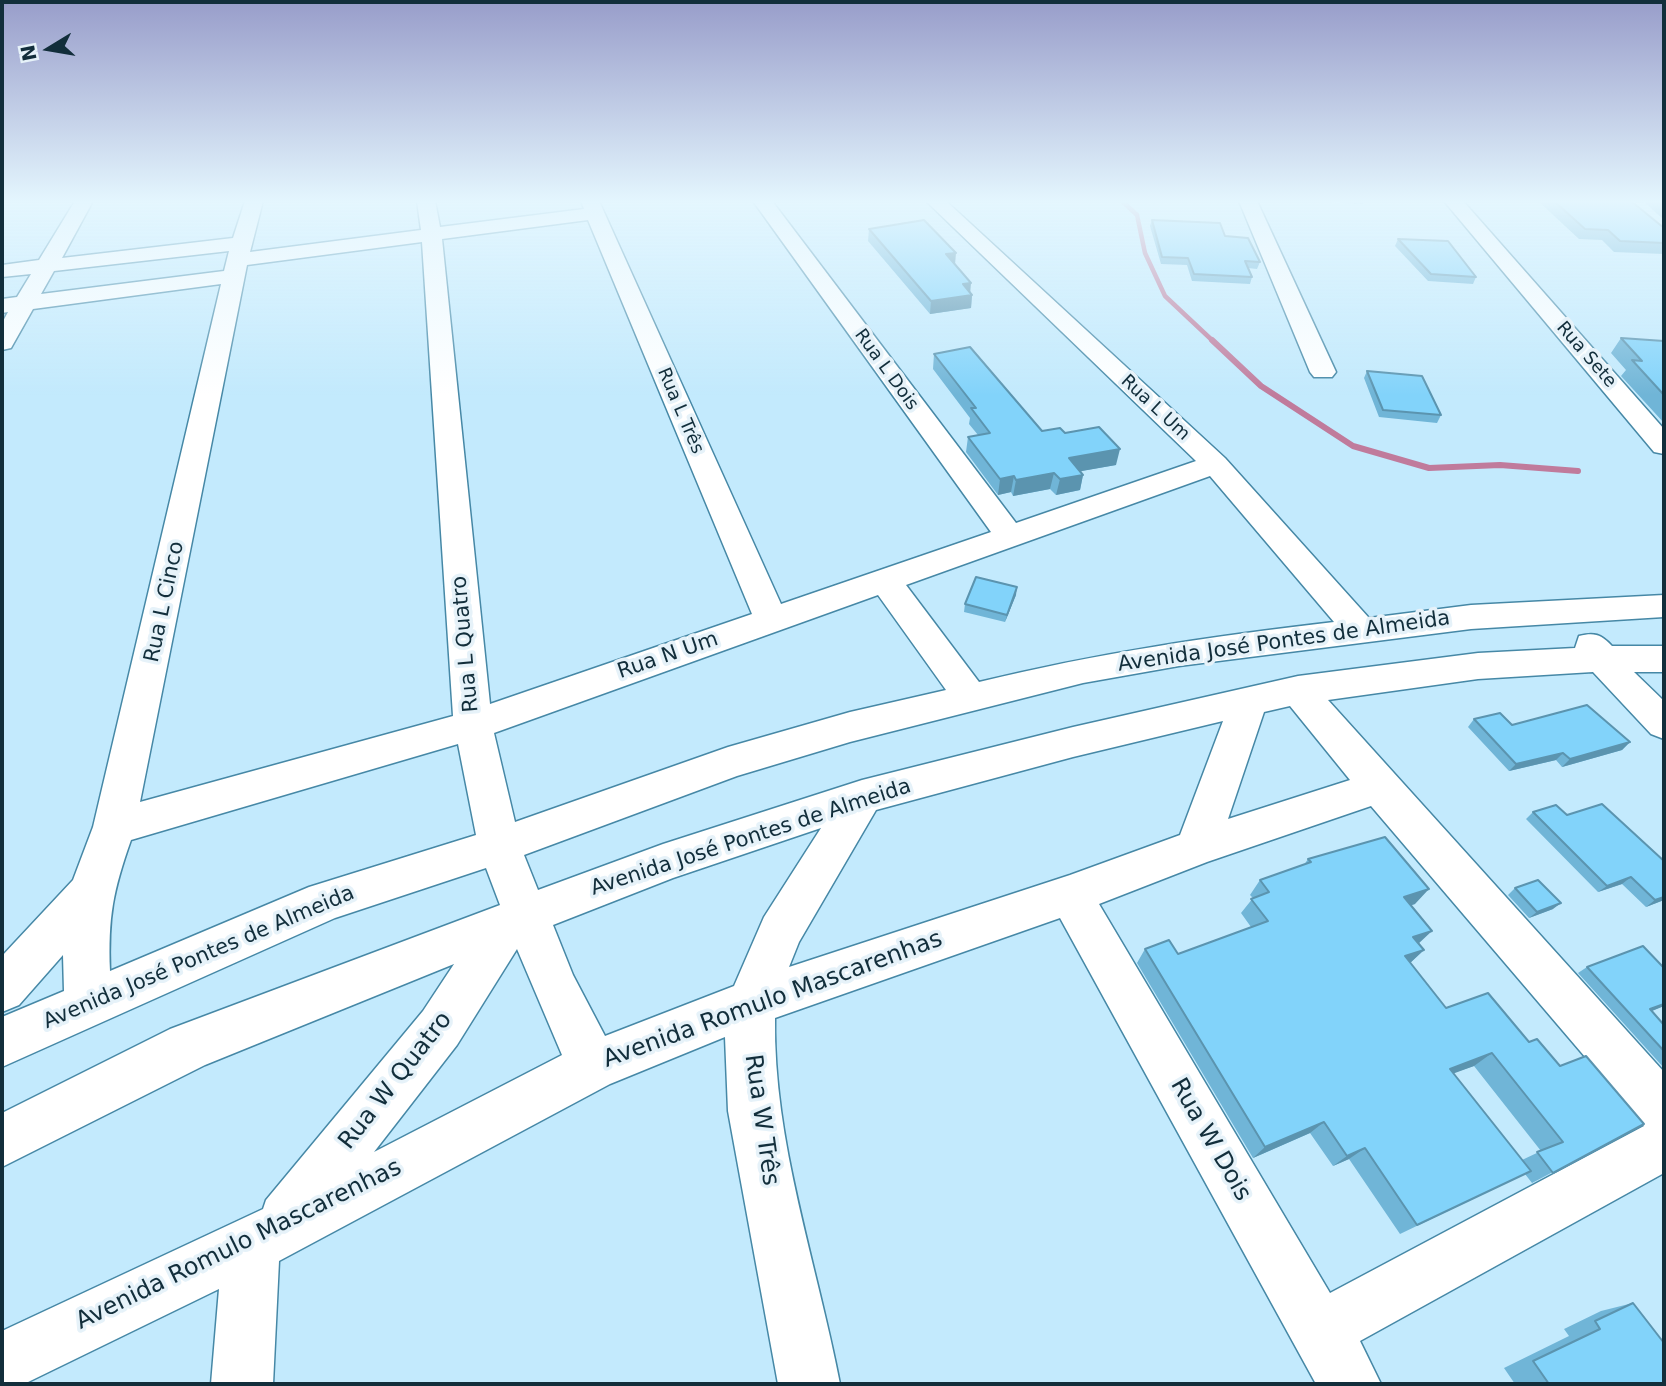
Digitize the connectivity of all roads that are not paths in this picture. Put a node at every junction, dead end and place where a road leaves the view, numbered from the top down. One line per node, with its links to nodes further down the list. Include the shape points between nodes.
1 (47, 266): 2 (street); 11 (street); 12 (street)
2 (57, 266)
3 (210, 266): 12 (street)
4 (237, 266): 33 (street, Rua L Cinco)
5 (434, 266): 30 (street, Rua L Quatro)
6 (618, 266): 22 (street, Rua L Três)
7 (810, 266): 18 (street, Rua L Dois)
8 (1004, 266): 17 (street, Rua L Um)
9 (1276, 266): 15 (street)
10 (1509, 266): 16 (street, Rua Sete)
11 (2, 271)
12 (26, 303): 13 (street); 14 (street)
13 (2, 306)
14 (2, 343)
15 (1322, 372)
16 (1664, 446)
17 (1215, 464): 18 (street, Rua N Um); 23 (street, Rua L Um)
18 (1011, 538): 19 (street, Rua N Um)
19 (886, 582): 22 (street, Rua N Um); 27 (street)
20 (1664, 606): 21 (street, Avenida José Pontes de Almeida)
21 (1567, 609): 23 (street, Avenida José Pontes de Almeida); 24 (street)
22 (771, 620): 30 (street, Rua N Um)
23 (1360, 629): 27 (street, Avenida José Pontes de Almeida, via 1179,653)
24 (1601, 659): 25 (street, Avenida José Pontes de Almeida); 26 (street, Avenida José Pontes de Almeida, via 1478,666); 29 (street)
25 (1664, 659)
26 (1298, 690): 28 (street, Avenida José Pontes de Almeida); 31 (street)
27 (970, 696): 34 (street, Avenida José Pontes de Almeida, via 784,745)
28 (1249, 701): 32 (street, Avenida José Pontes de Almeida); 35 (street)
29 (1664, 724)
30 (473, 725): 33 (street, Rua N Um); 34 (street, Rua L Quatro)
31 (1379, 787): 35 (street, Avenida Romulo Mascarenhas); 44 (street)
32 (862, 797): 38 (street, Avenida José Pontes de Almeida, via 663,863); 41 (street, Rua W Três, via 780,932)
33 (114, 827): 36 (street, Rua L Cinco)
34 (499, 846): 38 (street, Rua L Quatro); 40 (street, Avenida José Pontes de Almeida, via 326,901)
35 (1197, 847): 37 (street, Avenida Romulo Mascarenhas)
36 (91, 892): 39 (street); 40 (street, Rua L Cinco, via 86,937)
37 (1070, 895): 41 (street, Avenida Romulo Mascarenhas); 48 (street, Rua W Dois)
38 (516, 920): 43 (street, Rua L Quatro); 45 (street, Avenida José Pontes de Almeida, via 188,1047); 47 (street, Rua W Quatro, via 440,1028)
39 (2, 989)
40 (88, 1002): 42 (street, Avenida José Pontes de Almeida)
41 (751, 1003): 43 (street, Avenida Romulo Mascarenhas); 51 (street, Rua W Três, via 749,1060 754,1111)
42 (2, 1042)
43 (593, 1066): 47 (street, Avenida Romulo Mascarenhas)
44 (1664, 1110)
45 (2, 1141)
46 (1664, 1144): 48 (street)
47 (264, 1238): 49 (street, Avenida Romulo Mascarenhas); 50 (street)
48 (1319, 1331): 52 (street, Rua W Dois)
49 (2, 1362)
50 (242, 1384)
51 (809, 1384)
52 (1350, 1384)

